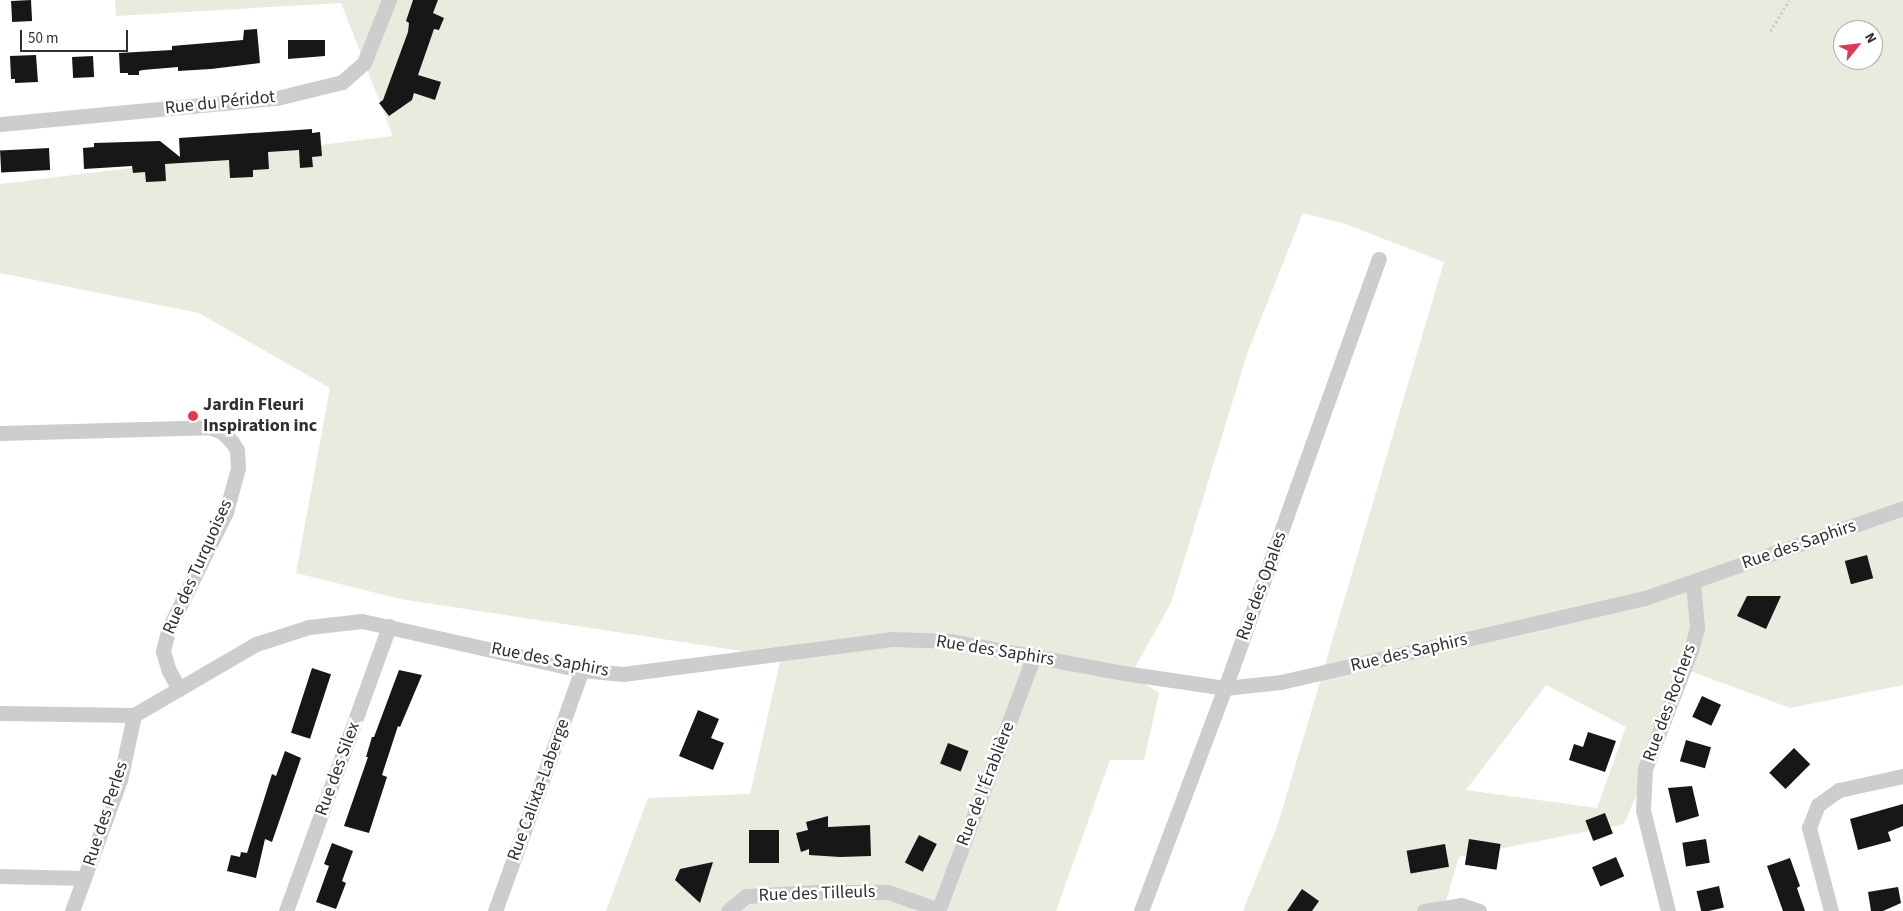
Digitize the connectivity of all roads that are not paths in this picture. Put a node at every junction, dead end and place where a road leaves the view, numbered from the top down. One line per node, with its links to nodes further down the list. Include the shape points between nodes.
1 (389, 0): 2 (street, Rue du Péridot, via 364,63 342,82 278,98)
2 (0, 124)
3 (1379, 259): 10 (street, Rue des Opales)
4 (0, 433): 11 (street, Rue des Turquoises, via 209,427 222,432 232,442 237,450 238,468 226,512 168,628 164,651 168,669)
5 (1903, 508): 6 (street, Rue des Saphirs)
6 (1693, 583): 10 (street, Rue des Saphirs, via 1645,598 1281,682); 25 (street, Rue des Rochers, via 1697,627 1646,768 1643,810)
7 (389, 626): 9 (street, Rue des Saphirs); 11 (street, Rue des Saphirs, via 362,621 310,627 256,644); 18 (street, Rue des Silex)
8 (1034, 656): 9 (street, Rue des Saphirs, via 951,641 892,640 623,674); 10 (street, Rue des Saphirs); 21 (street, Rue de l'Érablière)
9 (582, 670): 19 (street, Rue Calixta-Laberge)
10 (1225, 688): 22 (street, Rue des Opales)
11 (179, 689): 13 (street, Rue des Saphirs)
12 (0, 713): 13 (street)
13 (134, 715): 16 (street, Rue des Perles, via 120,780)
14 (1903, 776): 26 (street, via 1839,790 1818,805 1809,828)
15 (0, 876): 16 (street)
16 (84, 878): 17 (street, Rue des Perles)
17 (72, 911)
18 (286, 911)
19 (495, 911)
20 (728, 911): 21 (street, Rue des Tilleuls, via 746,896 888,892)
21 (938, 911)
22 (1141, 911)
23 (1424, 911): 24 (street, via 1462,905)
24 (1479, 911)
25 (1668, 911)
26 (1831, 911)

